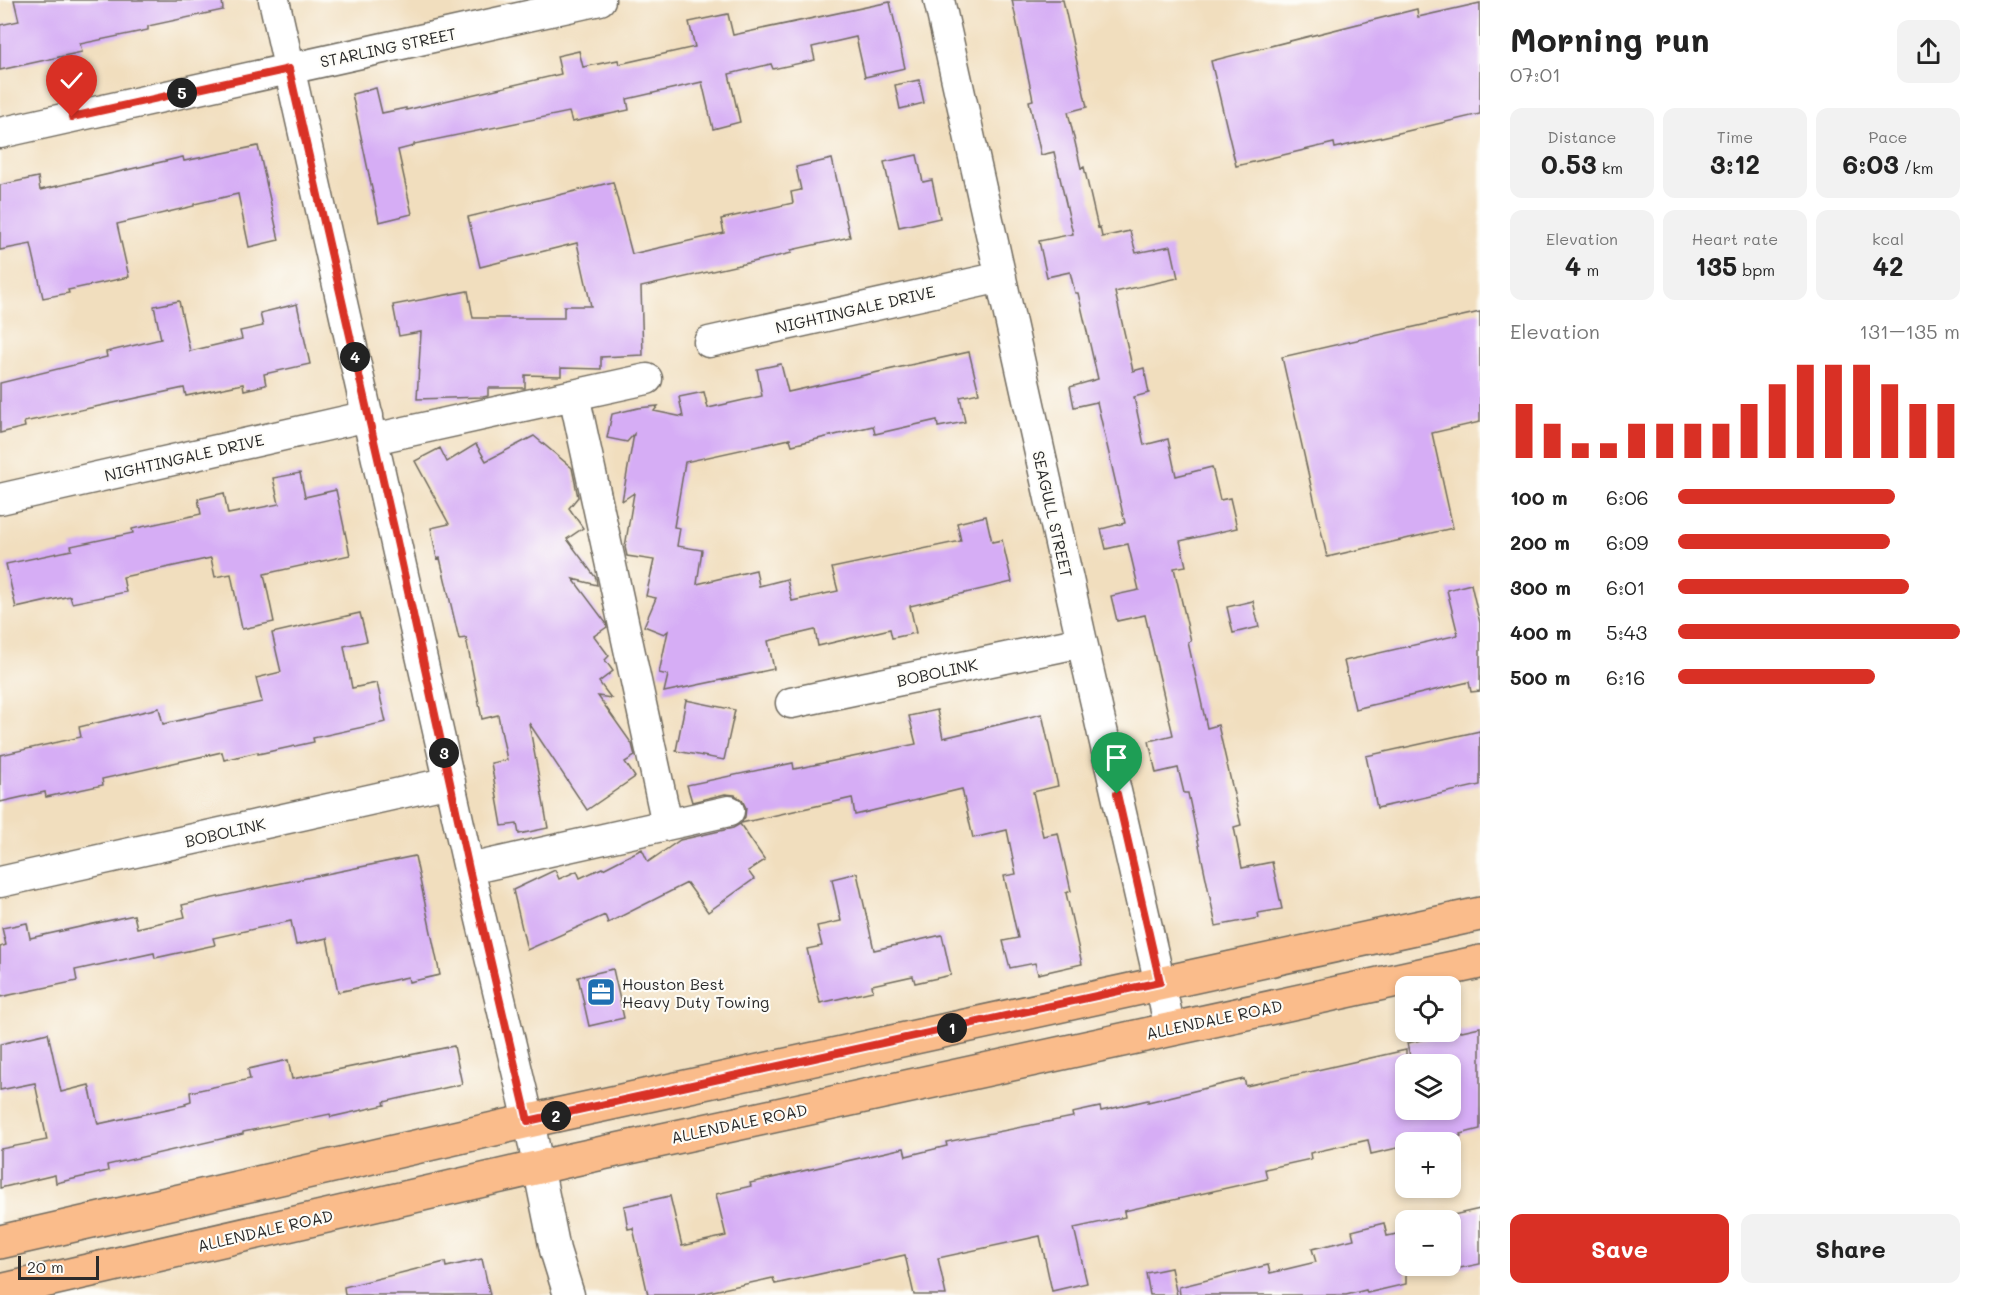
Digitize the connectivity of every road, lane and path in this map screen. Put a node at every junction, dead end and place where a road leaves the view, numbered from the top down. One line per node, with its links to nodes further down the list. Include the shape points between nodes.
1 (274, 0): 4 (street)
2 (600, 0): 4 (street, STARLING STREET)
3 (939, 0): 6 (street, SEAGULL STREET)
4 (289, 69): 5 (street, STARLING STREET); 10 (street)
5 (0, 133)
6 (1001, 277): 7 (street, NIGHTINGALE DRIVE); 12 (street, SEAGULL STREET)
7 (708, 342)
8 (647, 379): 9 (street, NIGHTINGALE DRIVE)
9 (574, 395): 10 (street, NIGHTINGALE DRIVE); 16 (street)
10 (371, 428): 11 (street, NIGHTINGALE DRIVE); 14 (street)
11 (0, 499)
12 (1082, 642): 13 (street, BOBOLINK); 21 (street, SEAGULL STREET)
13 (791, 703)
14 (450, 782): 17 (street); 18 (street, BOBOLINK)
15 (729, 811): 16 (street)
16 (667, 824): 17 (street)
17 (469, 869): 25 (street)
18 (0, 882)
19 (1474, 915): 20 (main road); 21 (main road)
20 (1478, 962): 22 (main road, ALLENDALE ROAD)
21 (1160, 982): 22 (street, SEAGULL STREET); 23 (main road)
22 (1170, 1028): 24 (main road, ALLENDALE ROAD)
23 (879, 1045): 24 (main road); 25 (main road)
24 (889, 1091): 26 (main road, ALLENDALE ROAD)
25 (528, 1121): 26 (street); 27 (main road)
26 (539, 1167): 29 (main road, ALLENDALE ROAD); 31 (street, via 555,1250)
27 (175, 1202): 28 (main road); 29 (main road)
28 (0, 1242)
29 (185, 1249): 30 (main road, ALLENDALE ROAD)
30 (0, 1291)
31 (569, 1295)

